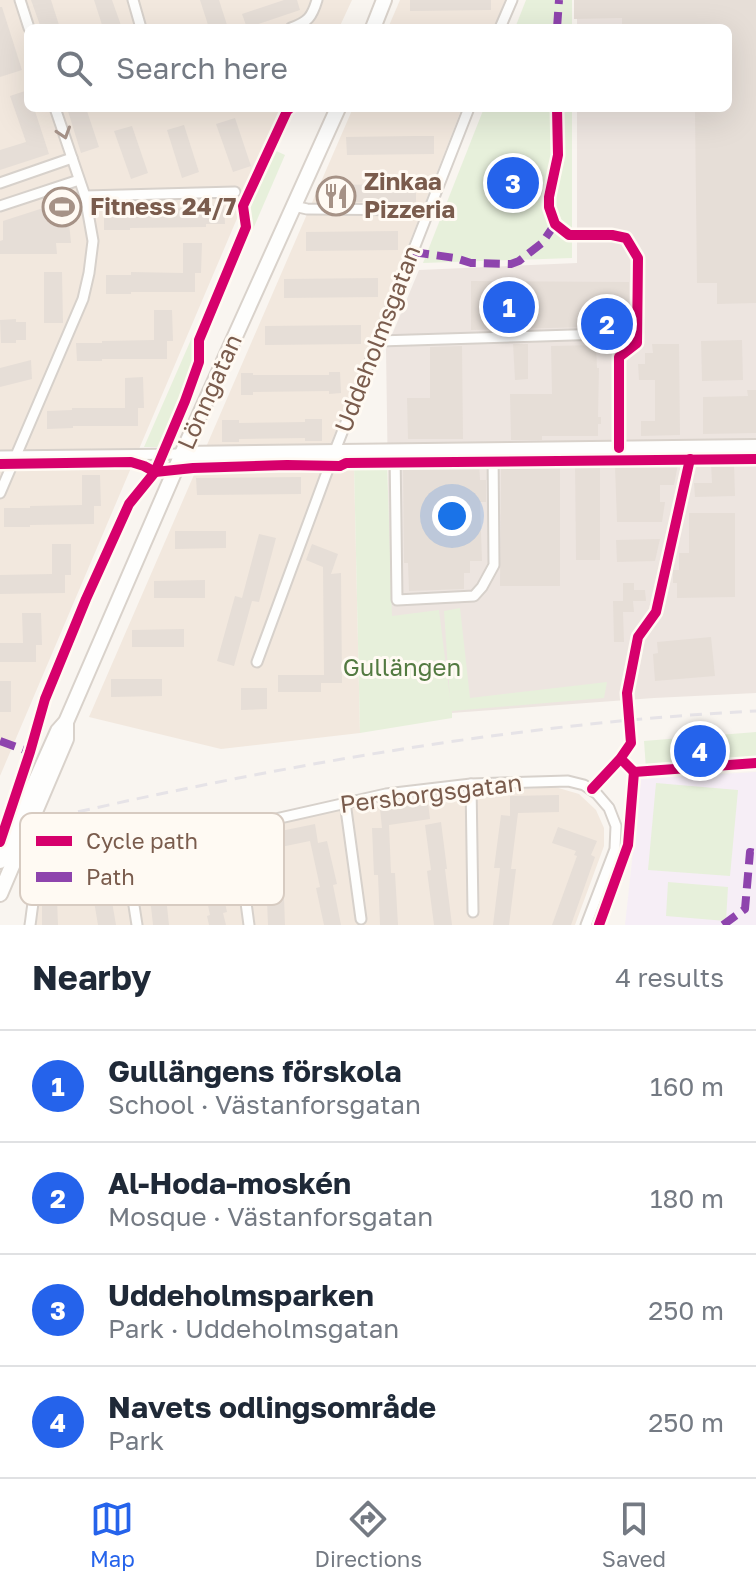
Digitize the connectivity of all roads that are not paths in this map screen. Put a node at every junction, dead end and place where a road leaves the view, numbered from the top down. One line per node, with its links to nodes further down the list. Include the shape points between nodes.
1 (20, 0): 6 (street)
2 (133, 0): 7 (street)
3 (317, 0): 8 (street, via 312,15)
4 (384, 0): 9 (street)
5 (512, 0): 10 (street)
6 (28, 24)
7 (140, 24)
8 (301, 24)
9 (375, 24)
10 (502, 24)
11 (56, 112): 14 (street, one-way to 14)
12 (336, 112): 20 (street, Lönngatan)
13 (467, 112): 21 (street, Uddeholmsgatan)
14 (72, 158): 15 (street); 16 (street)
15 (79, 180): 18 (street); 19 (street)
16 (0, 183)
17 (235, 192): 18 (street)
18 (85, 196): 31 (street, via 93,241 83,299)
19 (0, 206)
20 (294, 206): 21 (street); 29 (street, Lönngatan)
21 (429, 210): 23 (street, Uddeholmsgatan)
22 (637, 333): 23 (street)
23 (379, 341): 28 (street, Uddeholmsgatan)
24 (756, 447): 25 (street)
25 (693, 448): 26 (street); 33 (street, via 656,612)
26 (493, 449): 27 (street); 27 (street, via 494,565 482,587 474,596 397,600)
27 (395, 450): 28 (street)
28 (334, 453): 29 (street); 34 (street, Uddeholmsgatan)
29 (182, 454): 31 (street); 35 (street, Lönngatan)
30 (0, 456): 31 (street)
31 (17, 456): 32 (street)
32 (0, 493)
33 (646, 625)
34 (257, 662)
35 (66, 722): 38 (street, Lönngatan); 39 (street, Lönngatan, via 66,739)
36 (471, 784): 37 (street, Persborgsgatan); 48 (street); 53 (street, Persborgsgatan, via 568,781 590,788 604,801 616,826 615,849)
37 (345, 802): 41 (street, Persborgsgatan); 49 (street)
38 (21, 813)
39 (34, 813)
40 (20, 816): 43 (street, Lönngatan)
41 (284, 817)
42 (20, 847): 44 (street, Lönngatan)
43 (0, 861)
44 (0, 894)
45 (34, 905): 50 (street, Persborgsgatan)
46 (134, 905): 51 (street)
47 (246, 905): 52 (street)
48 (473, 912)
49 (361, 919)
50 (30, 925)
51 (137, 925)
52 (249, 925)
53 (586, 925)

